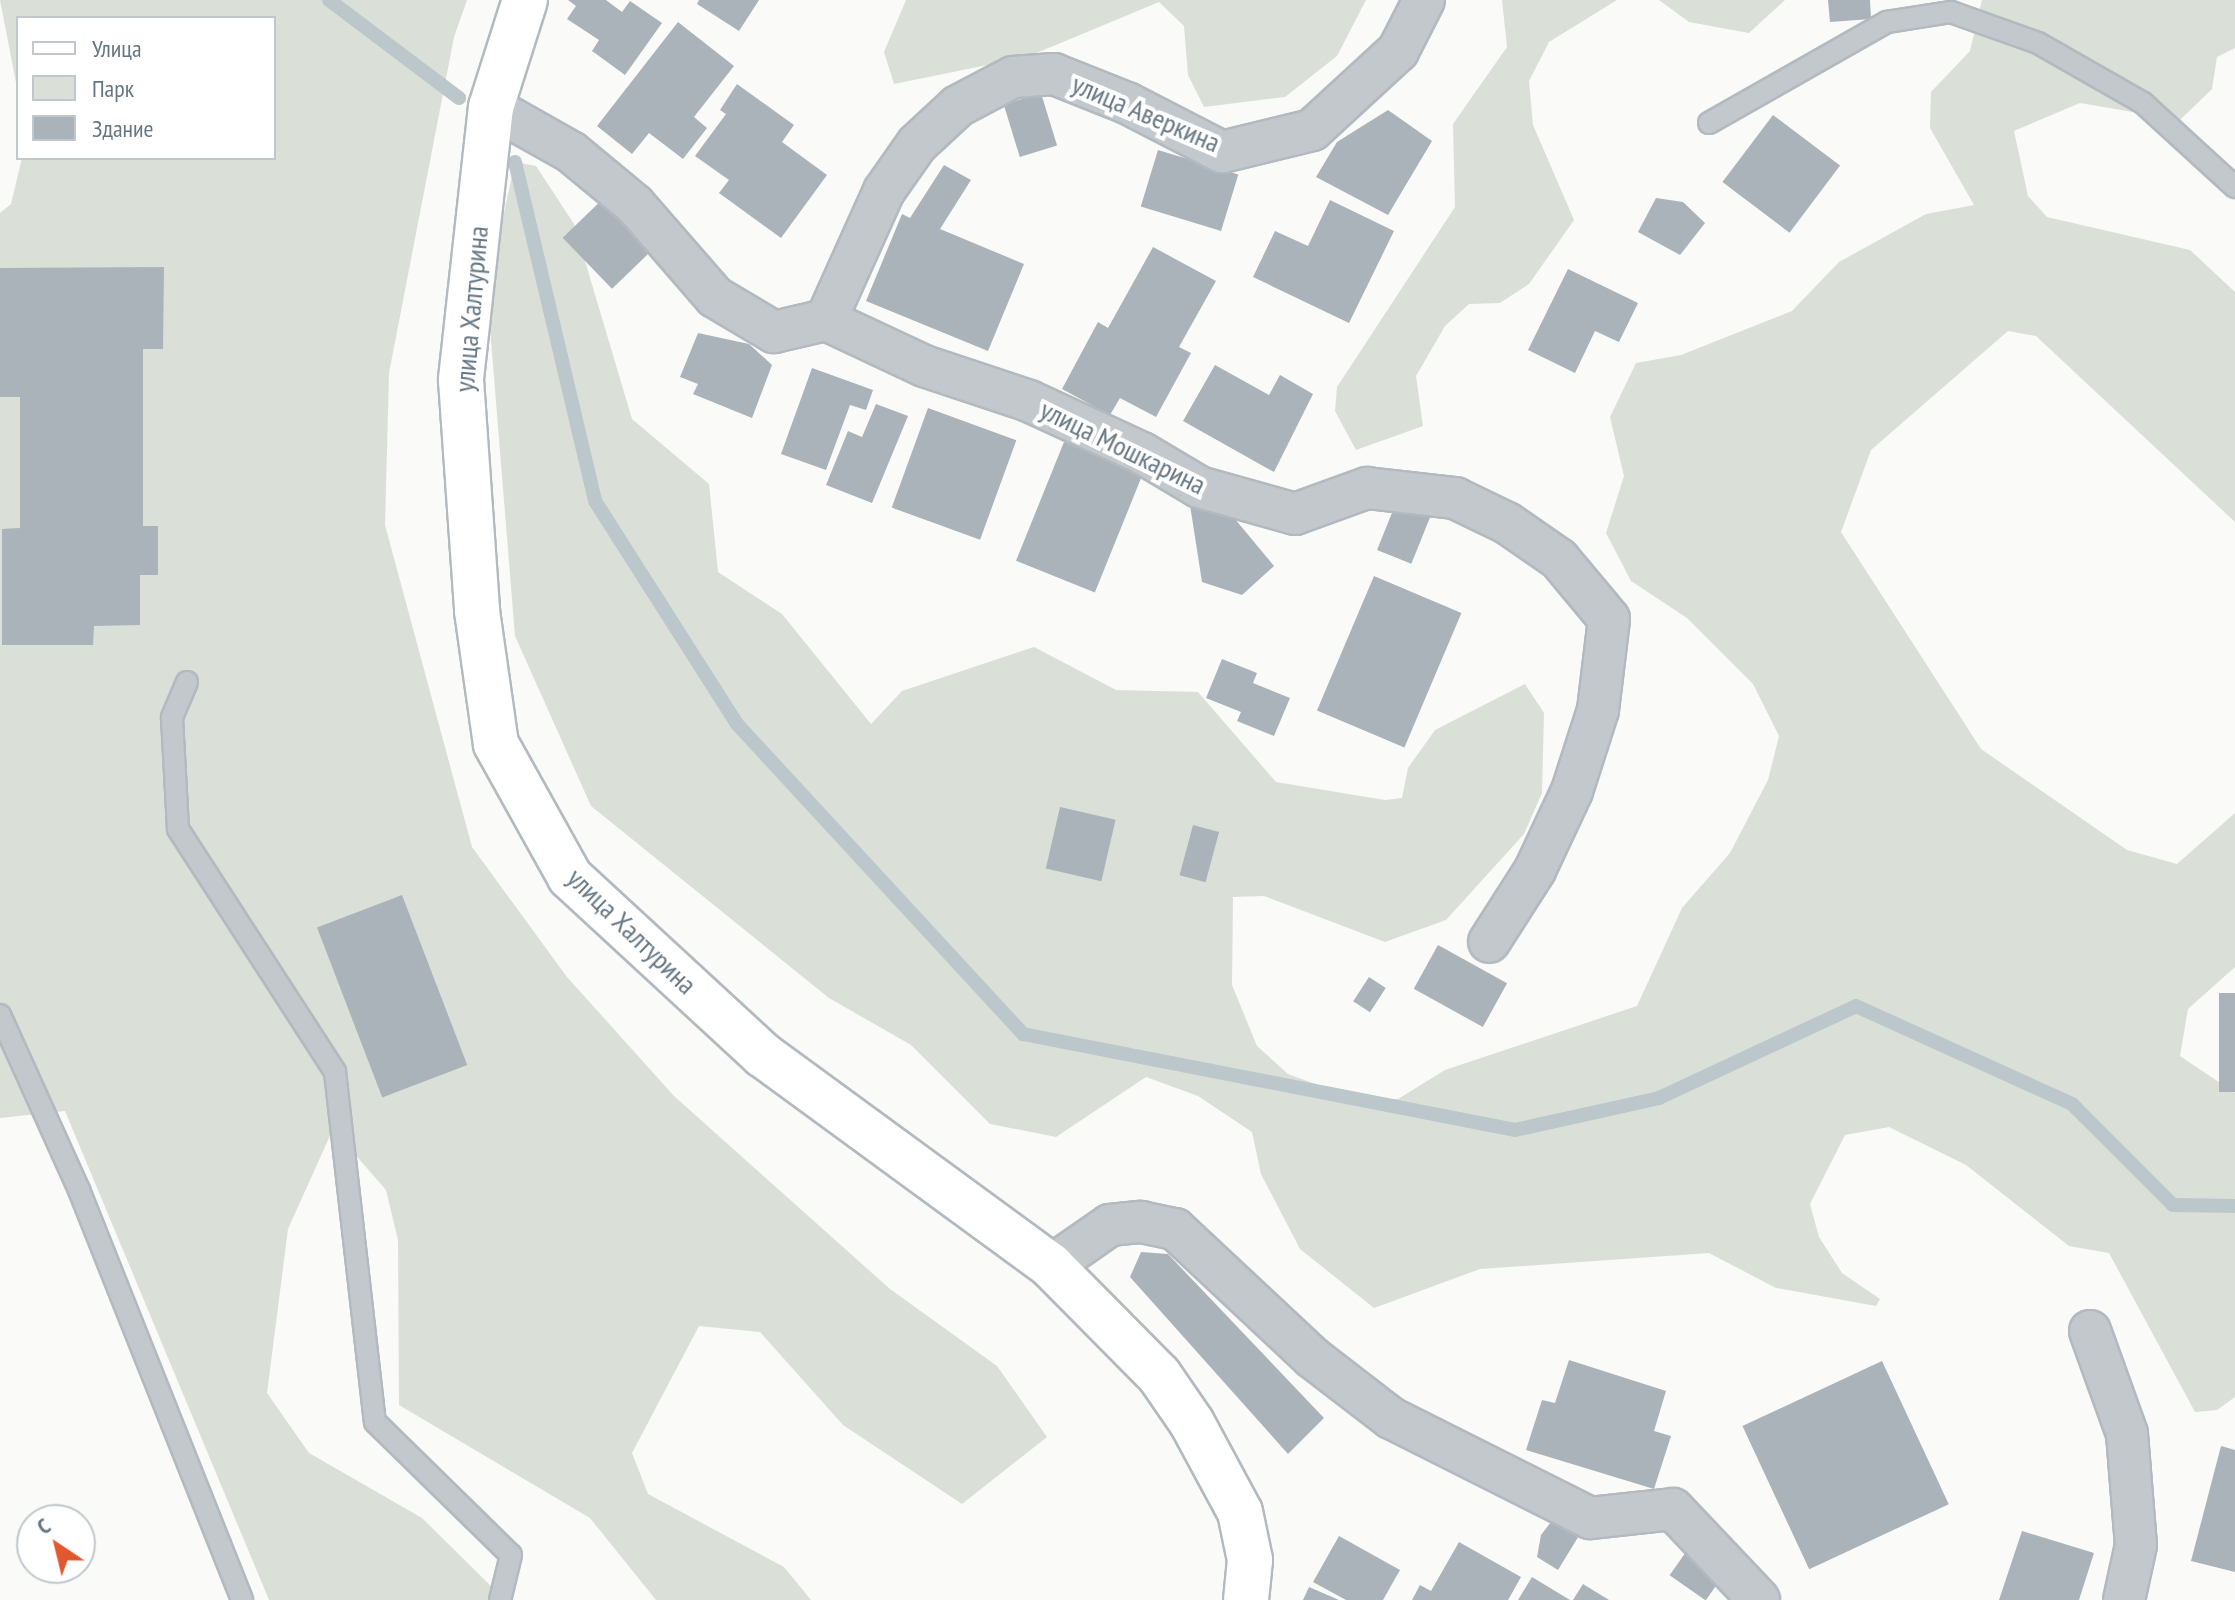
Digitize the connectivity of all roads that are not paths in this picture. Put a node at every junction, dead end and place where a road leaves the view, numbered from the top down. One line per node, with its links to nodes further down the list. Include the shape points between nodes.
1 (525, 0): 3 (street, улица Халтурина)
2 (1424, 0): 6 (street, улица Аверкина, via 1398,51 1312,130 1222,152 1127,103 1054,74 1013,77 958,106 917,144 884,191)
3 (491, 107): 6 (street, via 571,152 635,205 715,297 774,332); 10 (street, улица Халтурина, via 461,380 477,611 496,744 570,877 763,1055)
4 (1709, 123): 5 (lane, via 1887,22 1951,12 2038,43 2143,103)
5 (2235, 187)
6 (826, 320): 8 (street, улица Мошкарина, via 924,366 1029,401 1142,453 1199,487 1295,514 1367,488 1455,498 1507,523 1559,559 1609,619 1598,710 1572,791 1535,870)
7 (187, 682): 13 (lane, via 172,718 178,829 335,1072 375,1422 511,1555)
8 (1489, 942)
9 (0, 1015): 12 (lane, via 79,1190)
10 (1051, 1266): 14 (street, улица Халтурина, via 1159,1375 1192,1423 1240,1512 1250,1560); 15 (street, via 1110,1225 1141,1222 1175,1229 1313,1358 1391,1418 1590,1518 1673,1509)
11 (2090, 1331): 16 (street, via 2127,1434 2136,1545)
12 (242, 1600)
13 (500, 1600)
14 (1246, 1600)
15 (1759, 1600)
16 (2124, 1600)

